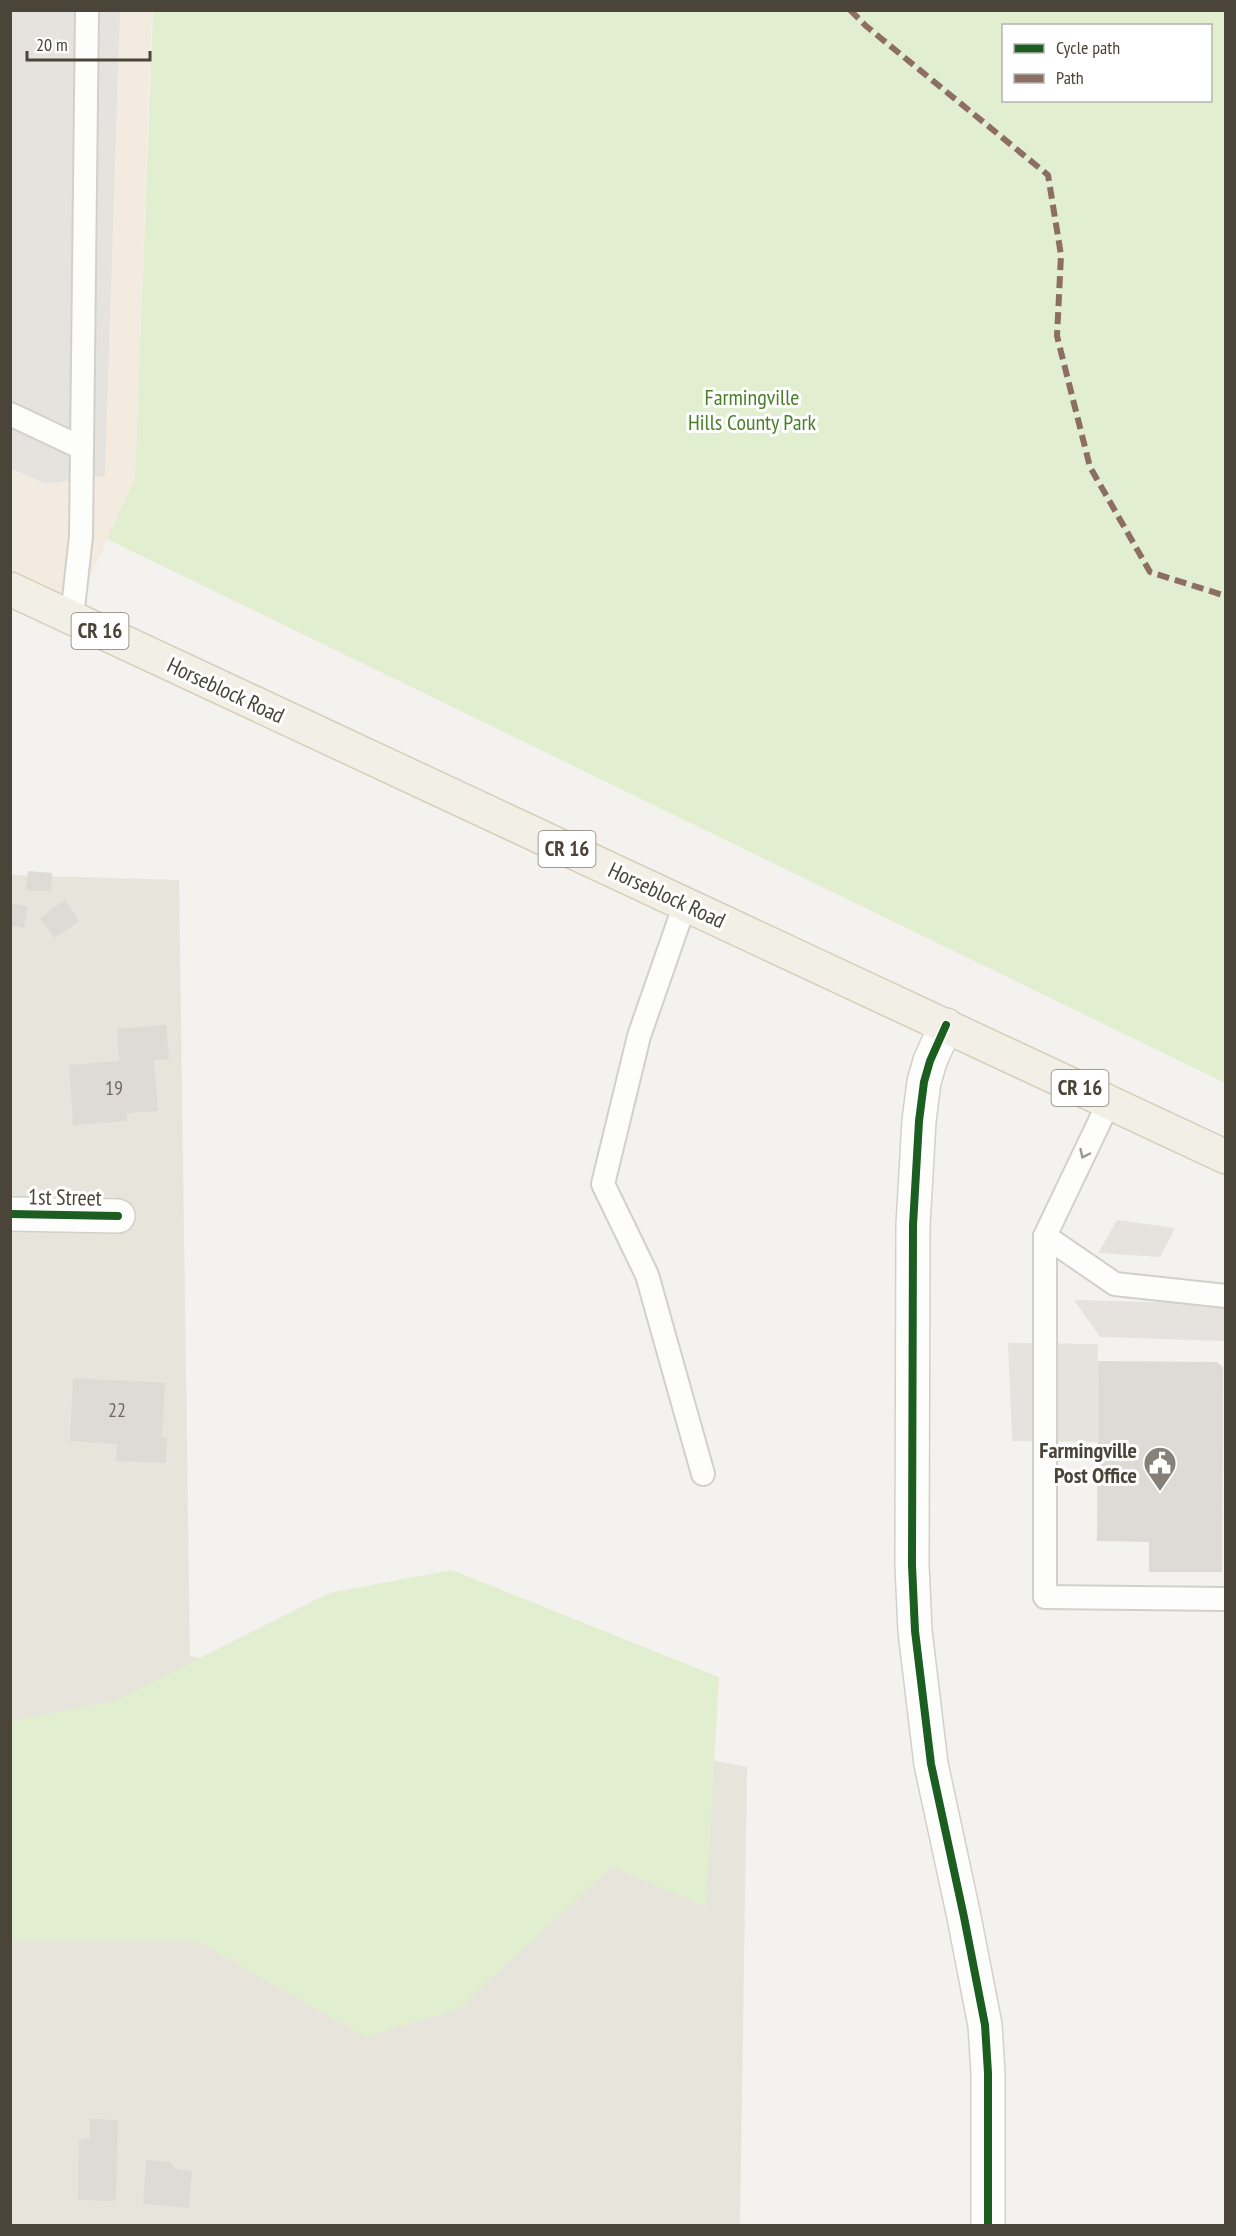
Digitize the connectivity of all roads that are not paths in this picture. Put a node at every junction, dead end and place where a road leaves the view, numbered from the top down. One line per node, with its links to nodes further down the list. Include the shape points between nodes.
1 (87, 10): 3 (lane)
2 (10, 414): 3 (lane)
3 (82, 448): 5 (lane, via 81,536)
4 (10, 589): 5 (main road, Horseblock Road / CR 16)
5 (72, 617): 6 (main road, Horseblock Road / CR 16)
6 (685, 904): 7 (main road, Horseblock Road / CR 16); 14 (lane, via 639,1036 603,1184 647,1275)
7 (946, 1025): 8 (main road, Horseblock Road / CR 16); 16 (street, via 924,1082 919,1121 913,1225 912,1565 915,1631 932,1764 985,2025)
8 (1109, 1102): 9 (main road, Horseblock Road / CR 16); 12 (lane, one-way to 12)
9 (1226, 1157)
10 (10, 1214): 11 (street, 1st Street)
11 (118, 1216)
12 (1045, 1236): 13 (lane, via 1115,1284); 15 (lane, via 1045,1597)
13 (1226, 1296)
14 (703, 1474)
15 (1226, 1599)
16 (988, 2226)

